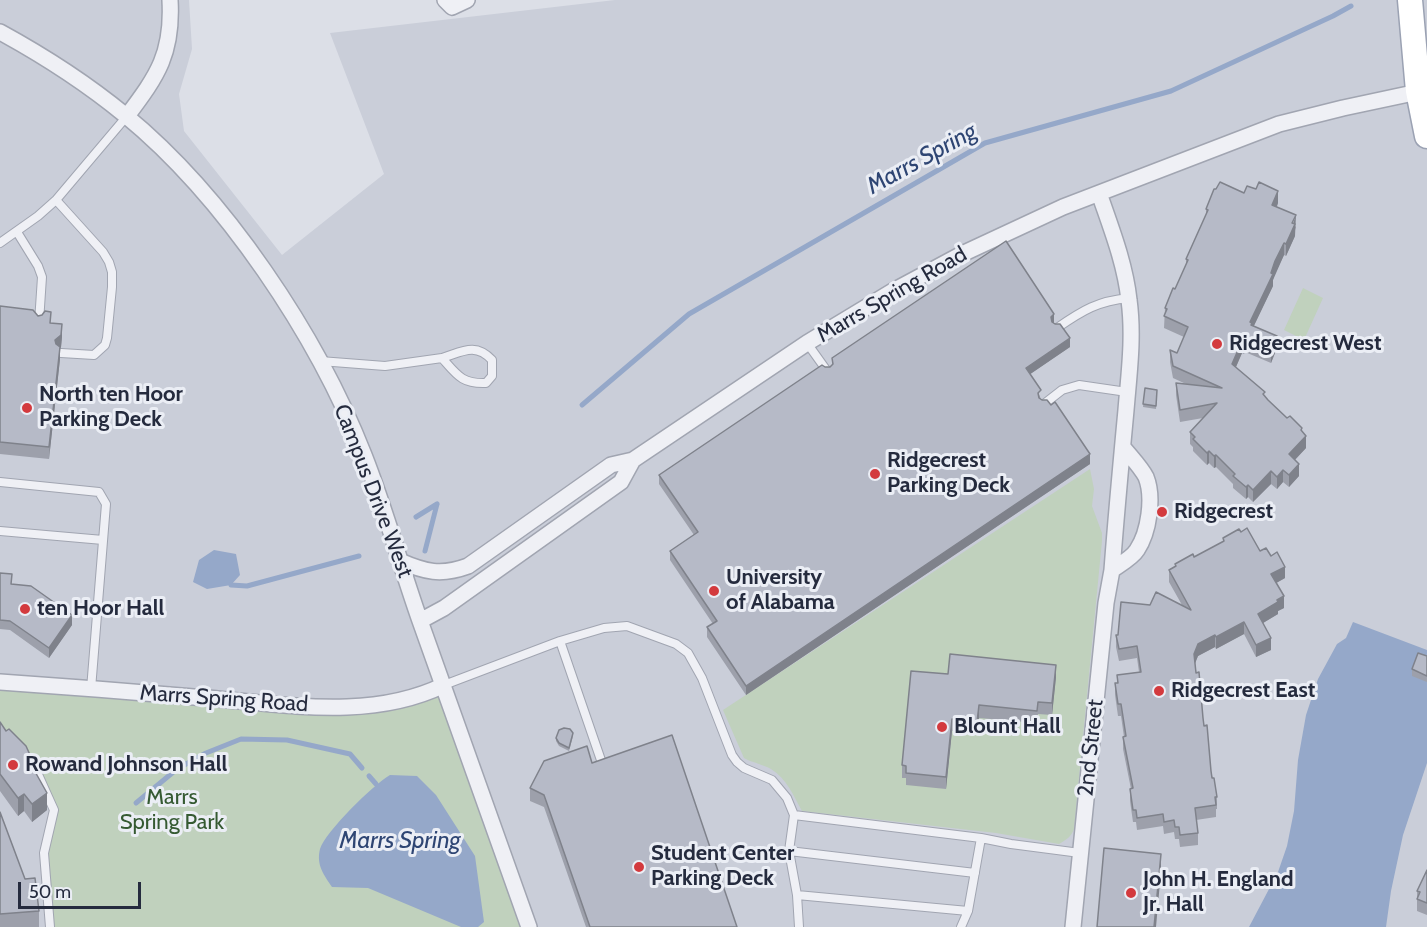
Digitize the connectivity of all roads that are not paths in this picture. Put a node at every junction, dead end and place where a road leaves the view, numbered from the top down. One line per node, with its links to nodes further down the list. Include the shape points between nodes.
1 (170, 0): 7 (street, via 168,45 156,75)
2 (445, 0): 3 (street, via 452,7)
3 (467, 0)
4 (1410, 0): 6 (main road)
5 (0, 32): 7 (street, Campus Drive West, via 90,87)
6 (1423, 90): 8 (main road); 9 (street, Marrs Spring Road, via 1279,124)
7 (127, 116): 10 (lane); 19 (street, Campus Drive West, via 183,169 229,224)
8 (1427, 136)
9 (1099, 193): 13 (street, 2nd Street); 16 (street, Marrs Spring Road, via 962,254)
10 (56, 200): 11 (lane); 17 (lane, via 103,252 112,272 105,345 94,355)
11 (17, 232): 12 (lane); 14 (lane, via 42,277)
12 (0, 243)
13 (1129, 298): 15 (lane, via 1094,305); 21 (street, 2nd Street, via 1131,353)
14 (39, 322)
15 (1057, 328)
16 (807, 343): 20 (lane); 24 (street, Marrs Spring Road)
17 (60, 353)
18 (442, 358): 18 (lane, via 459,378 471,384 486,383 492,376 492,360 484,351 471,349); 19 (lane, via 385,366)
19 (319, 361): 28 (street, Campus Drive West, via 364,456)
20 (827, 371)
21 (1127, 392): 22 (lane, via 1079,385 1062,390); 23 (street, 2nd Street)
22 (1044, 404)
23 (1122, 447): 29 (street, 2nd Street); 29 (street, via 1145,476 1148,514 1136,552)
24 (633, 460): 28 (street, Marrs Spring Road, via 611,465 468,566 441,573); 30 (street, via 621,482)
25 (0, 482): 27 (lane, via 99,492 106,504)
26 (0, 531): 27 (lane)
27 (103, 540): 34 (lane)
28 (400, 561): 30 (street, Campus Drive West)
29 (1112, 570): 40 (street, 2nd Street)
30 (420, 621): 33 (street, Campus Drive West)
31 (560, 641): 33 (lane); 36 (lane); 37 (lane, via 604,628 627,626 676,644 688,653 702,678 732,755 744,768 772,780 787,798)
32 (0, 682): 34 (street, Marrs Spring Road)
33 (444, 685): 34 (street, Marrs Spring Road, via 400,702 341,708); 45 (street, Campus Drive West)
34 (91, 689)
35 (25, 753): 44 (lane, via 54,810 44,853)
36 (603, 766)
37 (794, 815): 38 (lane); 39 (lane)
38 (981, 838): 40 (lane); 41 (lane)
39 (789, 851): 41 (lane); 42 (lane)
40 (1080, 853): 48 (street, 2nd Street)
41 (975, 873): 43 (lane)
42 (797, 895): 43 (lane); 46 (lane)
43 (968, 911): 47 (lane)
44 (50, 927)
45 (529, 927)
46 (799, 927)
47 (961, 927)
48 (1073, 927)

